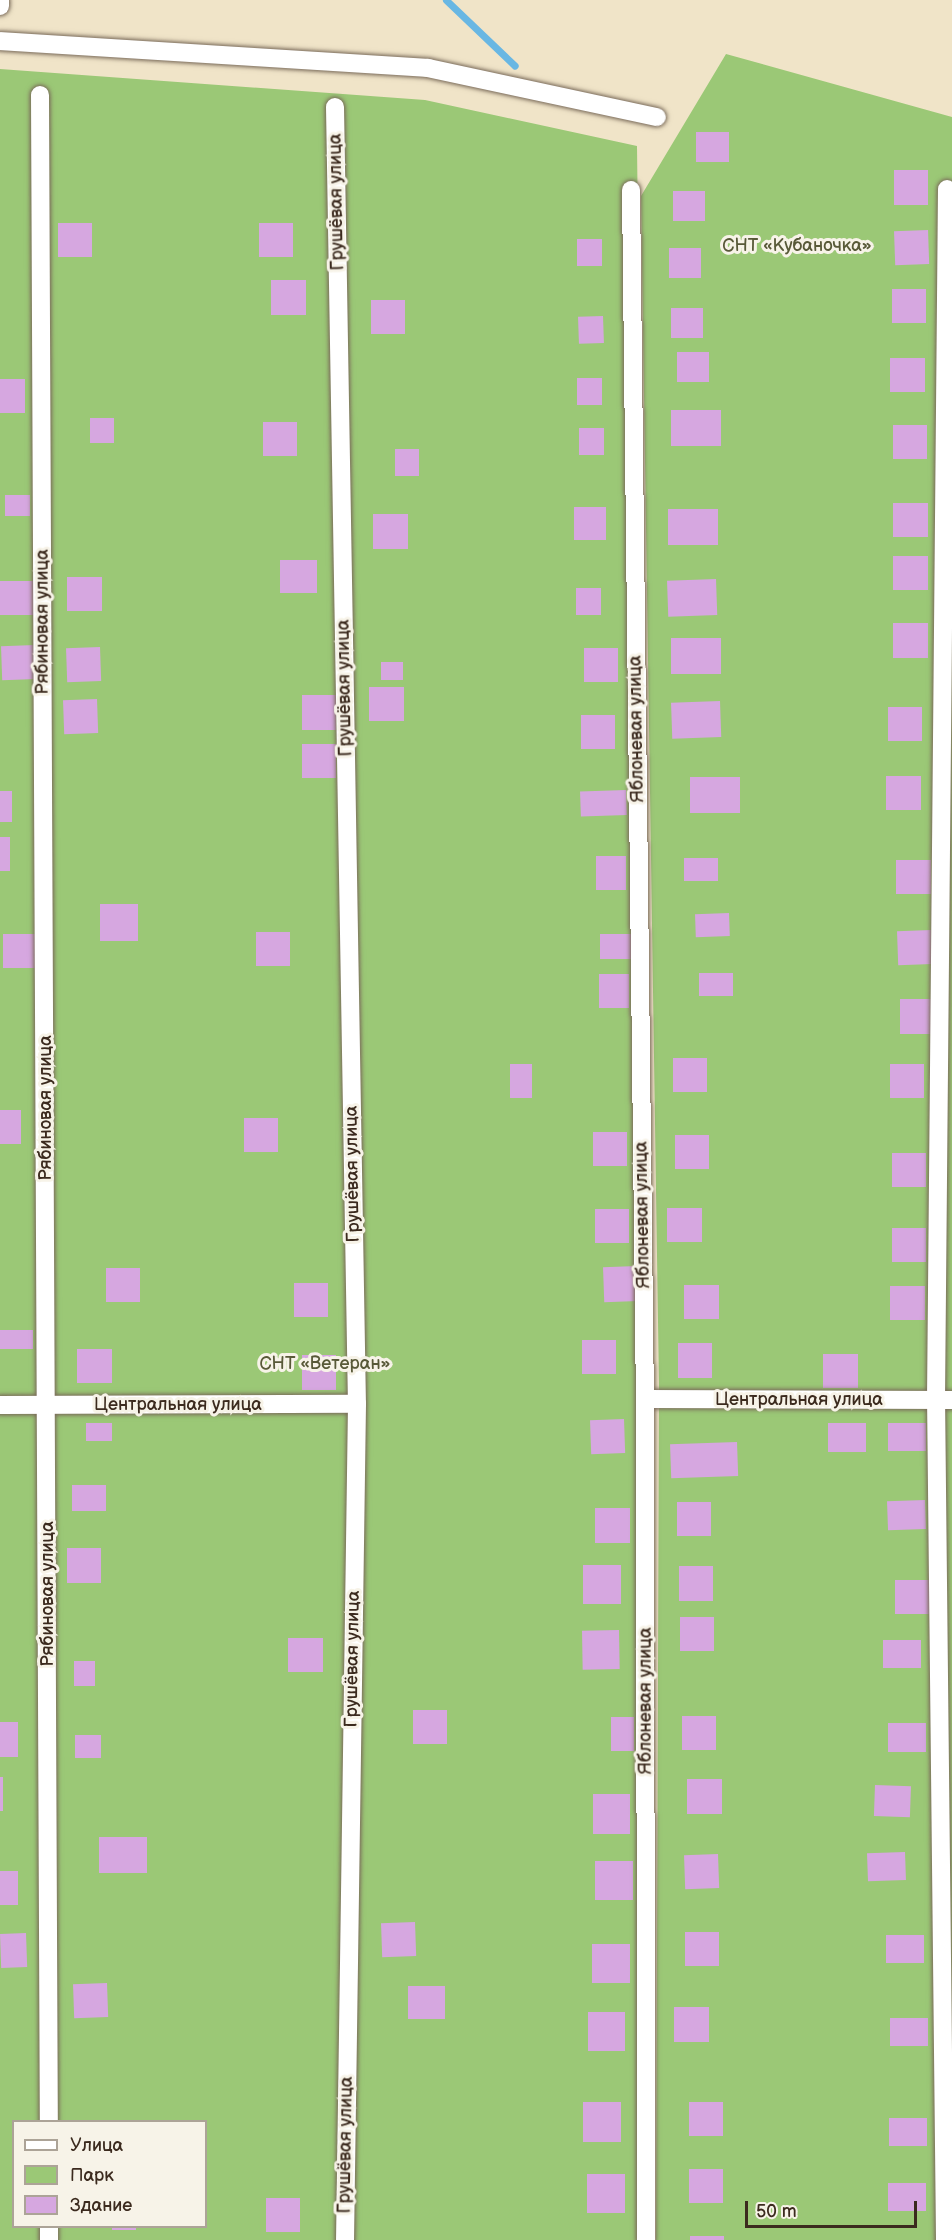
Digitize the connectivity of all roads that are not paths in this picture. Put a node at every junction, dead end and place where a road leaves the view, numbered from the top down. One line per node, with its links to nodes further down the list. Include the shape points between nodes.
1 (0, 0): 2 (street)
2 (0, 6)
3 (0, 41): 6 (street, via 428,68)
4 (40, 95): 13 (street, Рябиновая улица)
5 (335, 107): 11 (street, Грушёвая улица)
6 (657, 117)
7 (946, 189): 10 (street)
8 (631, 190): 9 (street, Яблоневая улица)
9 (645, 1399): 10 (street, Центральная улица); 16 (street, Яблоневая улица)
10 (944, 1400): 17 (street)
11 (357, 1404): 13 (street, Центральная улица); 15 (street, Грушёвая улица)
12 (0, 1405): 13 (street, Центральная улица)
13 (47, 1405): 14 (street, Рябиновая улица)
14 (49, 2120)
15 (345, 2240)
16 (646, 2240)
17 (945, 2240)

